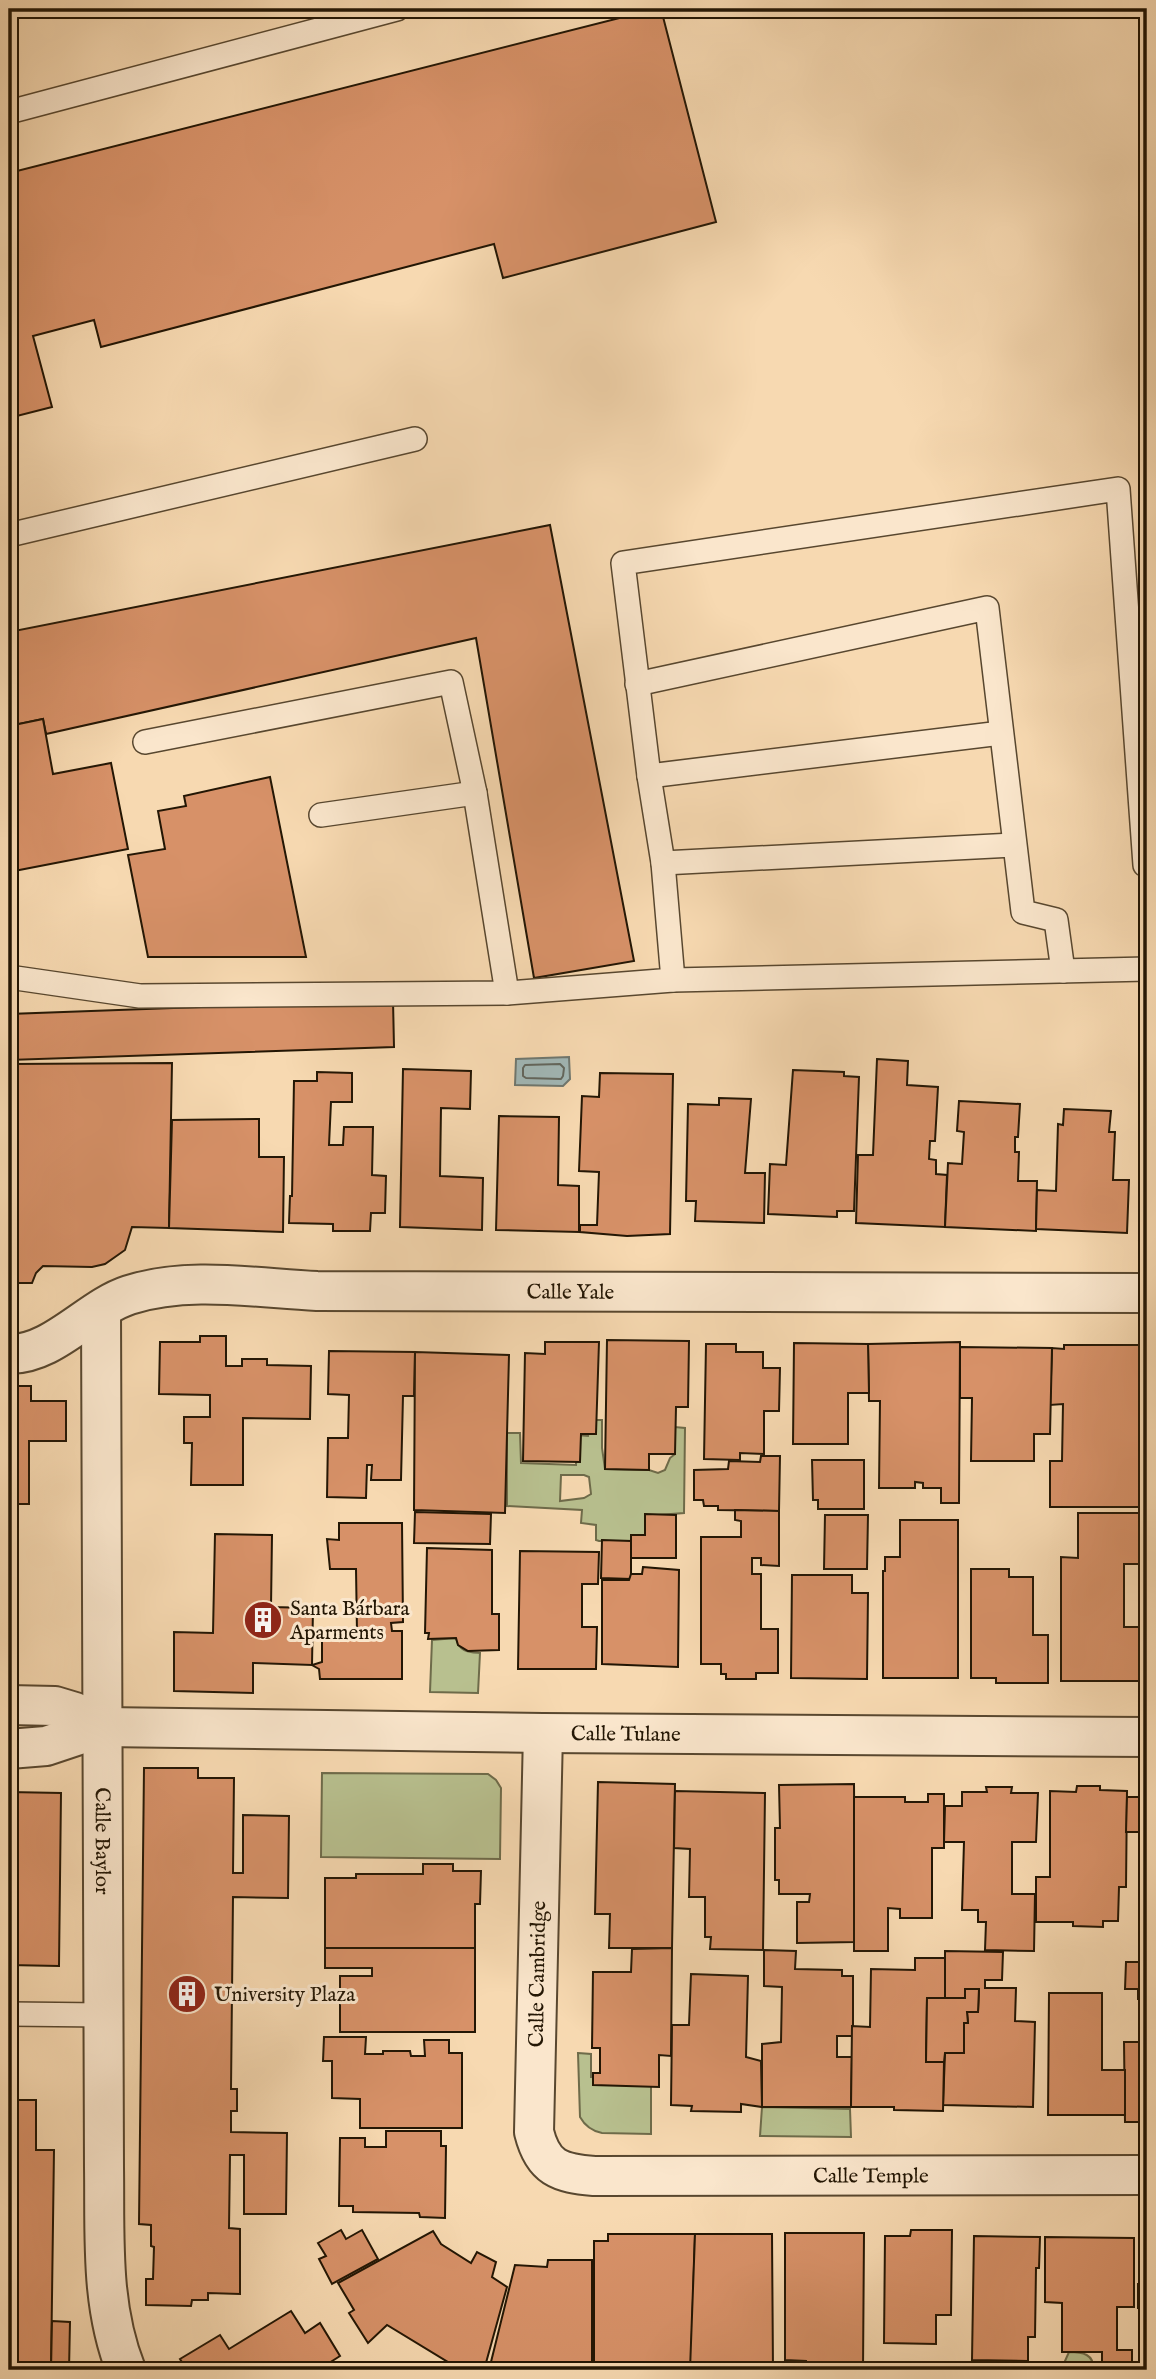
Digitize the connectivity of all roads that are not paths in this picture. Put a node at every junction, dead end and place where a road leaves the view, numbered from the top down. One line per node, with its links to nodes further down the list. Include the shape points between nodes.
1 (383, 11): 2 (lane)
2 (9, 112)
3 (415, 439): 4 (lane)
4 (9, 535)
5 (637, 684): 6 (lane, via 987,608); 8 (lane); 13 (lane, via 623,563 1118,489)
6 (1000, 733): 8 (lane); 11 (lane)
7 (145, 742): 9 (lane, via 451,682)
8 (649, 776): 12 (lane)
9 (475, 793): 10 (lane); 18 (lane)
10 (321, 815)
11 (1013, 845): 12 (lane); 15 (lane, via 1023,912 1056,920)
12 (663, 863): 17 (lane)
13 (1145, 865)
14 (1147, 970): 15 (lane)
15 (1063, 971): 17 (lane)
16 (9, 977): 18 (lane, via 140,996)
17 (673, 980): 18 (lane)
18 (507, 993)
19 (1147, 1293): 20 (street, Calle Yale, via 317,1292 181,1286 155,1287 124,1297)
20 (102, 1311): 21 (street, Calle Yale, via 45,1345); 23 (street, Calle Baylor)
21 (9, 1354)
22 (9, 1705): 23 (street, Calle Tulane, via 55,1706)
23 (103, 1727): 24 (street, Calle Tulane); 26 (street, Calle Tulane, via 46,1746); 28 (street, Calle Baylor)
24 (543, 1733): 25 (street, Calle Tulane); 30 (street, Calle Cambridge, via 534,2132 538,2150 550,2165 570,2174)
25 (1147, 1737)
26 (9, 1749)
27 (9, 2014): 28 (lane)
28 (104, 2015): 31 (street, Calle Baylor, via 106,2300)
29 (1147, 2175): 30 (street, Calle Temple)
30 (594, 2176)
31 (126, 2370)

